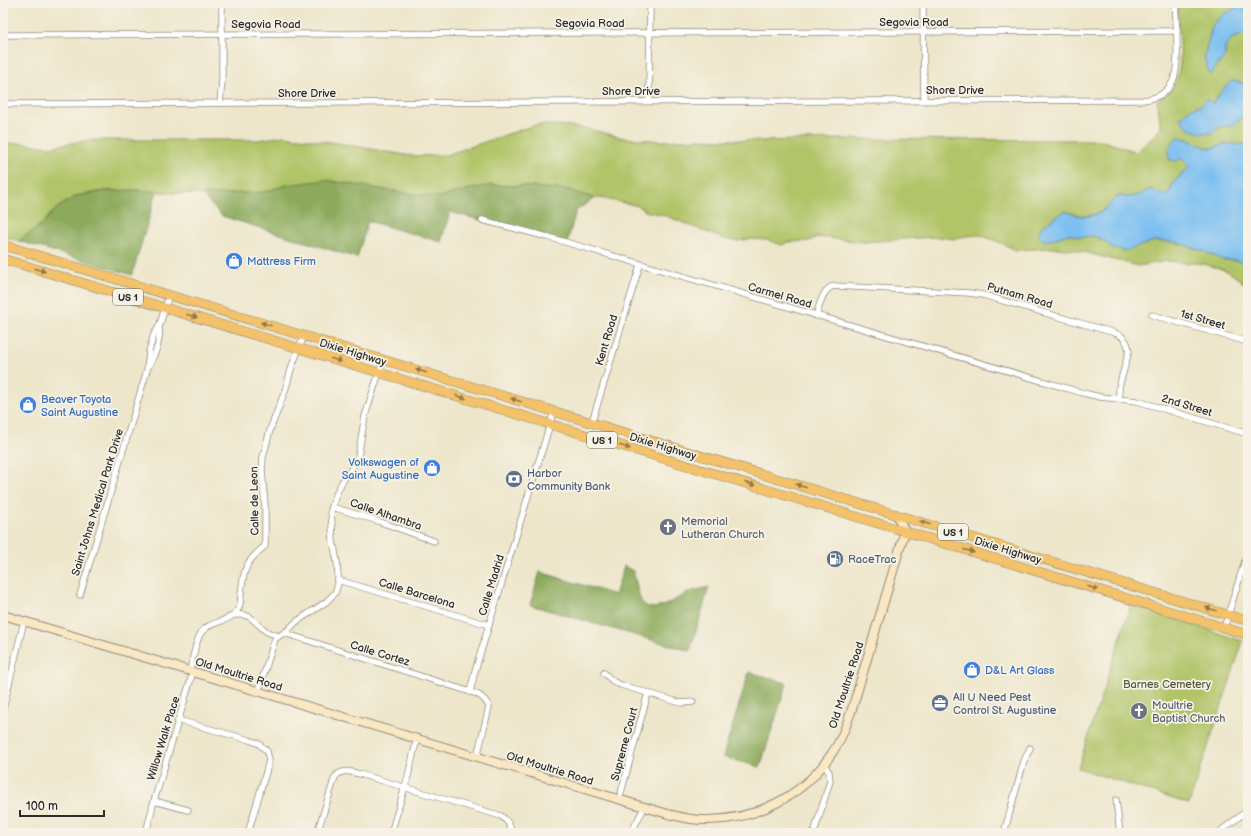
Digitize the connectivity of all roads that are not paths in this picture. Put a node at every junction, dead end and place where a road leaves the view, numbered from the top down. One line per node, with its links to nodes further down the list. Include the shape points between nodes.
1 (222, 3): 9 (street)
2 (650, 3): 7 (street)
3 (923, 3): 6 (street)
4 (1175, 3): 5 (street, Shore Drive)
5 (1177, 31): 6 (street, Segovia Road); 10 (street, Shore Drive, via 1178,63 1175,77 1168,89 1155,97 1143,100)
6 (924, 32): 7 (street, Segovia Road); 10 (street)
7 (650, 33): 9 (street, Segovia Road); 11 (street)
8 (3, 35): 9 (street, Segovia Road)
9 (222, 35): 12 (street)
10 (924, 100): 11 (street, Shore Drive)
11 (649, 101): 12 (street, Shore Drive)
12 (220, 103): 13 (street, Shore Drive)
13 (3, 104)
14 (482, 220): 18 (street, Carmel Road)
15 (3, 245): 17 (main road, US 1)
16 (3, 259): 19 (main road, Dixie Highway / US 1, one-way to 19)
17 (62, 262): 19 (main road); 20 (main road, US 1)
18 (640, 264): 23 (street, Carmel Road); 31 (street, Kent Road)
19 (58, 276): 21 (main road, Dixie Highway / US 1)
20 (169, 295): 21 (street, Saint Johns Medical Park Drive); 24 (main road, US 1, one-way to 20)
21 (165, 308): 26 (main road, Dixie Highway / US 1, one-way to 26); 43 (street, Saint Johns Medical Park Drive, via 159,328 154,334 147,370)
22 (1152, 315): 25 (street, 1st Street)
23 (816, 316): 29 (street, Carmel Road, via 1072,390 1100,397); 29 (street, Putnam Road, via 825,292 834,286 969,293 996,298 1115,333 1123,338 1130,351 1119,388)
24 (304, 336): 26 (street, Calle de Leon); 27 (main road, US 1)
25 (1248, 342)
26 (299, 348): 28 (main road, Dixie Highway / US 1, one-way to 28); 45 (street, Calle de Leon, via 263,457 265,546 246,566 239,608)
27 (383, 360): 28 (street); 30 (main road, US 1, one-way to 27)
28 (379, 373): 32 (main road, Dixie Highway / US 1, one-way to 32); 35 (street, via 365,416 358,456 339,487)
29 (1119, 398): 33 (street, 2nd Street, via 1137,400)
30 (554, 411): 31 (main road, US 1); 32 (street, Calle Madrid)
31 (592, 422): 34 (main road, US 1)
32 (550, 424): 34 (main road, Dixie Highway / US 1, one-way to 34); 49 (street, Calle Madrid)
33 (1248, 434)
34 (722, 469): 36 (main road, US 1, one-way to 34); 37 (main road, Dixie Highway / US 1, one-way to 37)
35 (332, 507): 38 (street, Calle Alhambra); 41 (street, via 331,525)
36 (896, 514): 37 (main road); 40 (main road, US 1, one-way to 36)
37 (904, 531): 42 (main road, Dixie Highway / US 1, one-way to 42); 64 (main road, Old Moultrie Road, via 848,720 836,747)
38 (434, 541)
39 (1248, 551): 46 (street)
40 (1073, 568): 42 (street); 46 (main road, US 1, one-way to 40)
41 (338, 580): 49 (street, Calle Barcelona); 51 (street, via 333,596)
42 (1070, 581): 50 (main road, Dixie Highway / US 1, one-way to 50)
43 (80, 595)
44 (3, 615): 47 (main road, Old Moultrie Road)
45 (234, 615): 51 (street, via 250,617 268,632); 53 (street, via 210,626 200,634)
46 (1229, 615): 48 (main road, US 1); 50 (street)
47 (24, 621): 53 (main road, Old Moultrie Road); 59 (street)
48 (1248, 621)
49 (489, 625): 56 (street, Calle Madrid)
50 (1224, 628): 52 (main road, Dixie Highway / US 1)
51 (282, 635): 55 (street, via 274,642); 56 (street, Calle Cortez)
52 (1248, 635)
53 (191, 672): 55 (main road, Old Moultrie Road); 60 (street, Willow Walk Place)
54 (604, 673): 57 (street, via 614,682)
55 (258, 692): 61 (main road, Old Moultrie Road)
56 (470, 692): 63 (street, via 481,696 489,707)
57 (648, 693): 58 (street, via 680,703); 66 (street, Supreme Court)
58 (693, 702)
59 (3, 709)
60 (178, 720): 68 (street, Willow Walk Place); 73 (street, via 254,742 267,751 269,760)
61 (417, 739): 63 (main road, Old Moultrie Road); 65 (street)
62 (1030, 748): 79 (street)
63 (477, 757): 66 (main road, Old Moultrie Road)
64 (824, 764): 69 (main road, Old Moultrie Road, via 805,784 784,799 746,815 702,820); 78 (street, via 830,780)
65 (405, 788): 74 (street, via 351,772 340,772 333,780); 75 (street); 76 (street, via 501,816 508,822)
66 (619, 800): 69 (main road, Old Moultrie Road)
67 (1116, 800): 80 (street)
68 (154, 801): 70 (street); 72 (street, Willow Walk Place)
69 (644, 808): 77 (street)
70 (188, 810)
71 (1248, 810): 81 (street)
72 (146, 833)
73 (248, 833)
74 (317, 833)
75 (392, 833)
76 (511, 833)
77 (631, 833)
78 (814, 833)
79 (1004, 833)
80 (1120, 833)
81 (1218, 833)

